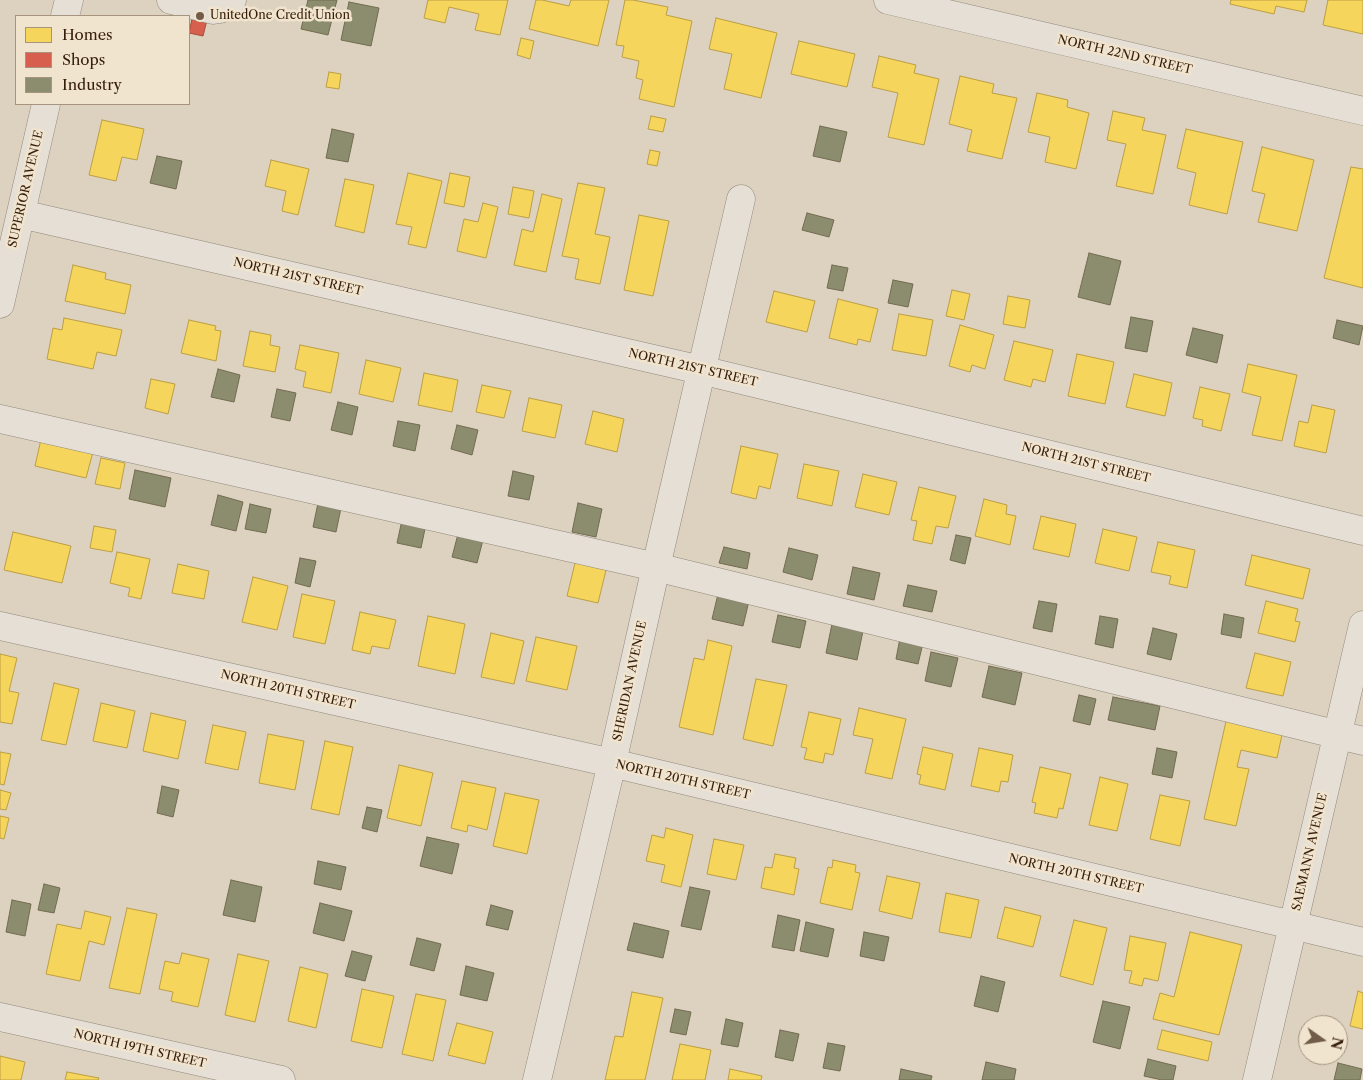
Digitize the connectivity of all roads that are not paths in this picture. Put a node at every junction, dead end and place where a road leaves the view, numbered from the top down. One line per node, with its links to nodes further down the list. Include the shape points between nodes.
1 (69, 0): 5 (street)
2 (170, 0): 3 (street, via 213,10 229,5)
3 (232, 0)
4 (888, 0): 7 (street, NORTH 22ND STREET)
5 (65, 15)
6 (46, 105): 9 (street, SUPERIOR AVENUE)
7 (1363, 111)
8 (741, 199): 11 (street, SHERIDAN AVENUE)
9 (21, 214): 10 (street, SUPERIOR AVENUE); 11 (street, NORTH 21ST STREET)
10 (0, 304)
11 (701, 370): 13 (street, NORTH 21ST STREET); 14 (street, SHERIDAN AVENUE)
12 (0, 419): 14 (street)
13 (1363, 531)
14 (656, 567): 17 (street); 18 (street, SHERIDAN AVENUE)
15 (1363, 625): 17 (street, SAEMANN AVENUE)
16 (0, 626): 18 (street, NORTH 20TH STREET)
17 (1350, 738): 19 (street, SAEMANN AVENUE)
18 (612, 763): 19 (street, NORTH 20TH STREET); 23 (street, SHERIDAN AVENUE)
19 (1293, 926): 20 (street, NORTH 20TH STREET); 24 (street, SAEMANN AVENUE)
20 (1363, 942)
21 (0, 1017): 22 (street, NORTH 19TH STREET)
22 (281, 1080)
23 (537, 1080)
24 (1257, 1080)

